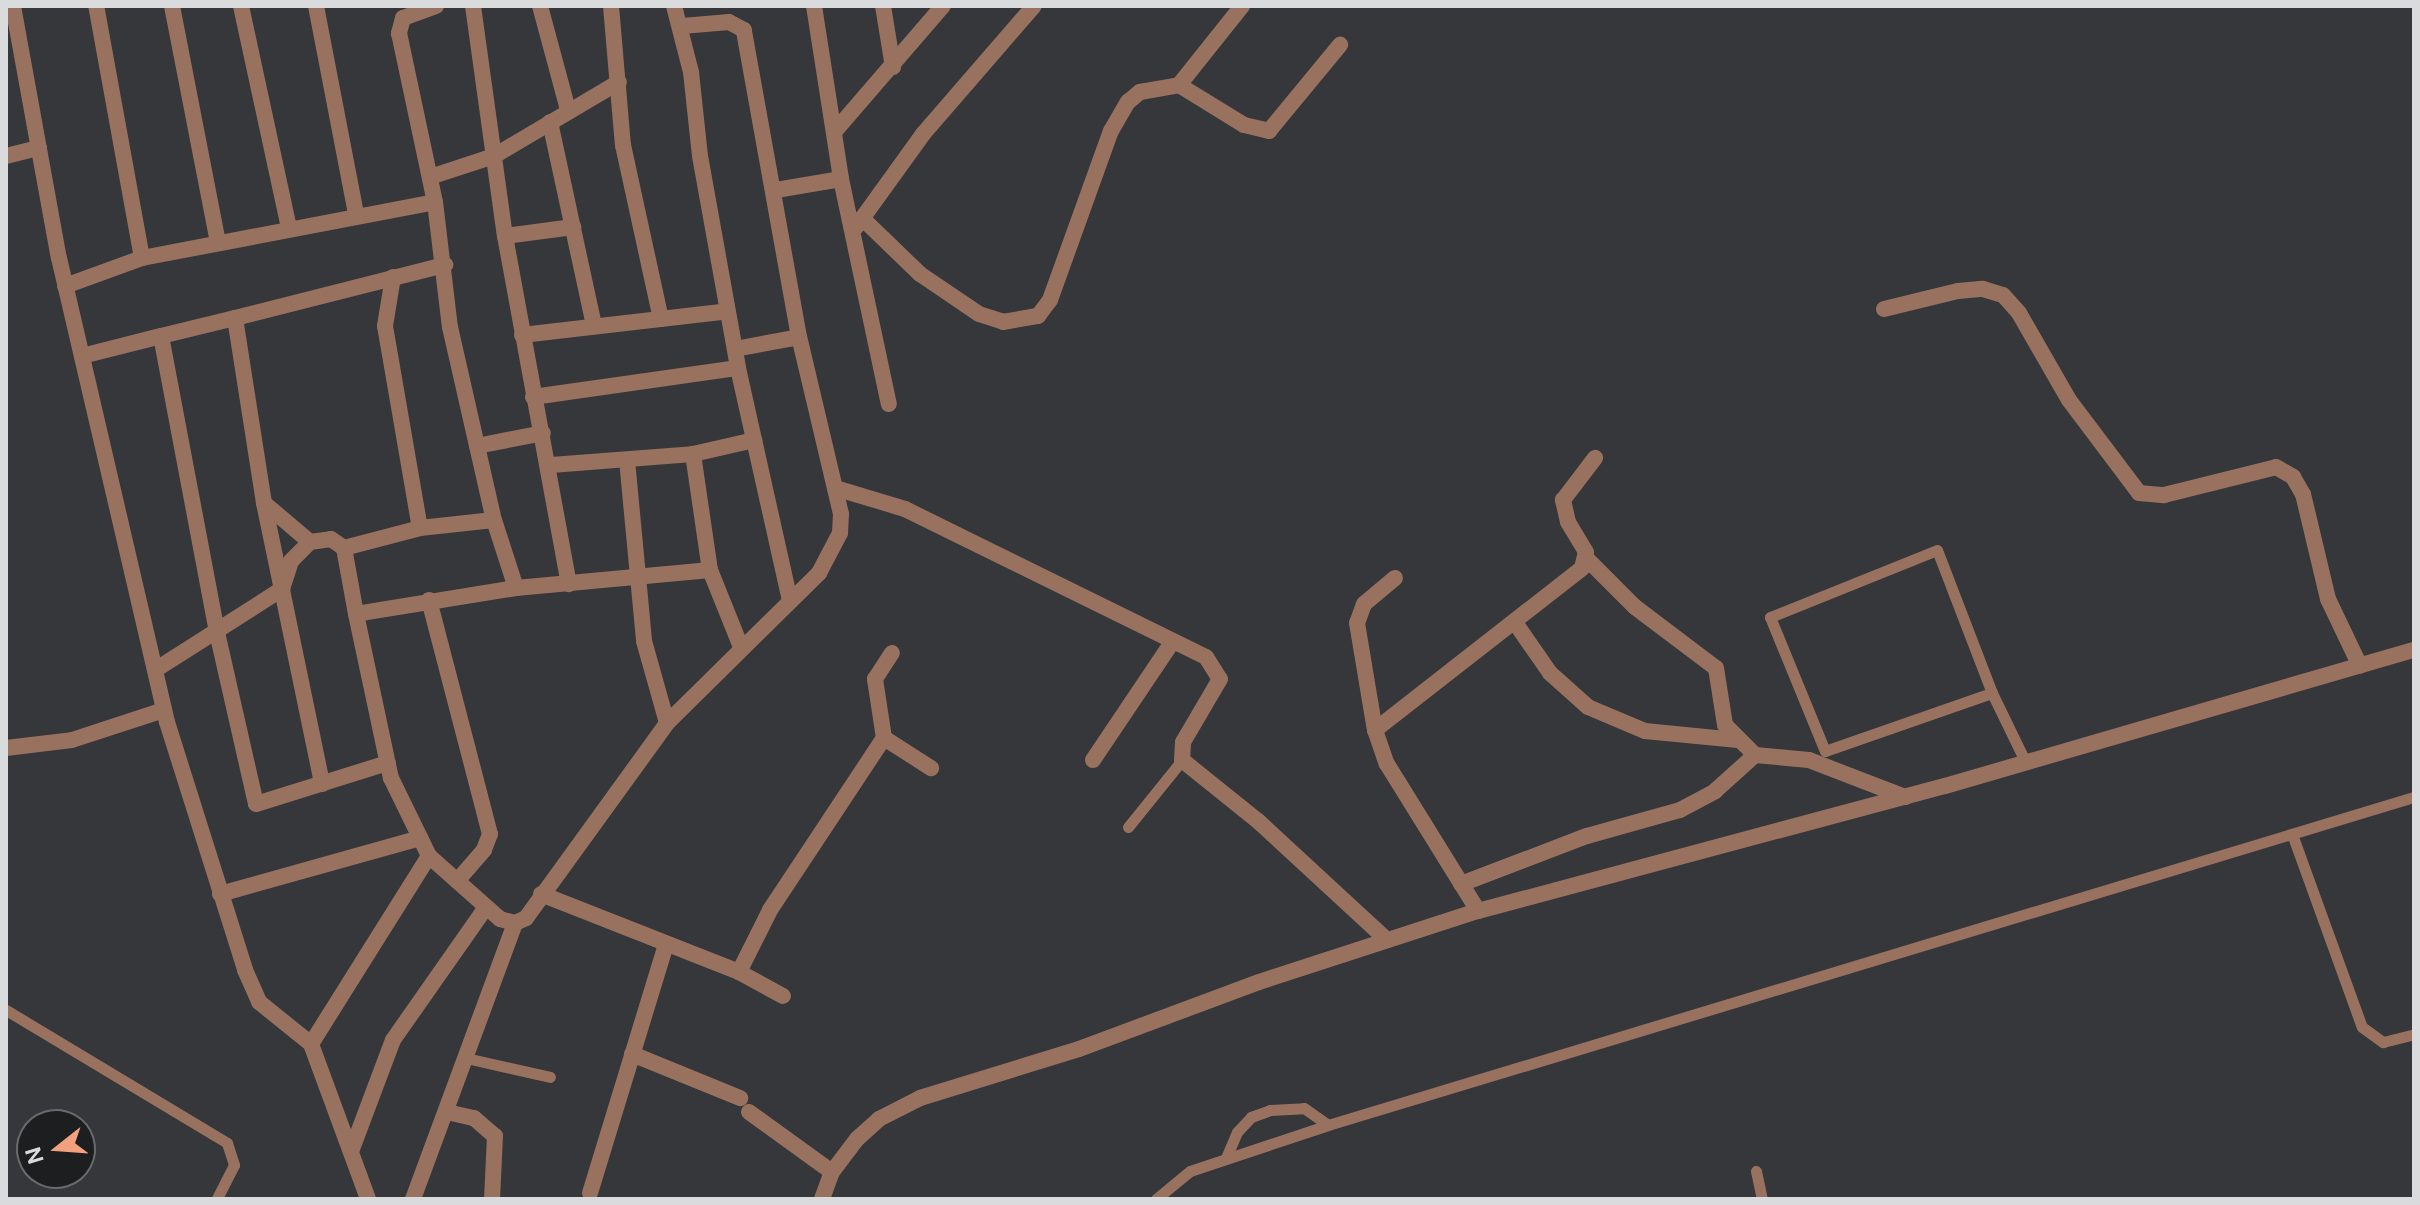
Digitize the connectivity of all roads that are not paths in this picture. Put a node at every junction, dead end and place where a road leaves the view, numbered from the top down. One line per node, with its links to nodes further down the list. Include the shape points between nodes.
1 (13, 6): 24 (street)
2 (96, 6): 37 (street)
3 (172, 6): 36 (street)
4 (241, 6): 34 (street)
5 (316, 6): 31 (street)
6 (436, 6): 27 (street, via 403,18 399,33)
7 (473, 6): 26 (street)
8 (540, 6): 21 (street)
9 (611, 6): 19 (street)
10 (674, 6): 16 (street)
11 (814, 6): 23 (street)
12 (883, 6): 18 (street)
13 (943, 6): 18 (street)
14 (1034, 6): 32 (street, via 923,134)
15 (1242, 6): 20 (street)
16 (682, 26): 29 (street, via 729,22 744,30); 42 (street)
17 (1340, 45): 20 (street, via 1269,131 1244,125)
18 (893, 67): 23 (street)
19 (619, 82): 21 (street); 44 (street, via 623,145)
20 (1179, 85): 32 (street, via 1140,92 1128,102 1111,131 1050,300 1026,322 979,314)
21 (568, 110): 22 (street)
22 (550, 122): 26 (street); 33 (street)
23 (835, 131): 28 (street)
24 (39, 148): 25 (street); 40 (street)
25 (6, 156)
26 (494, 156): 27 (street); 35 (street)
27 (430, 177): 30 (street)
28 (841, 179): 29 (street); 32 (street)
29 (776, 190): 48 (street)
30 (435, 202): 31 (street); 38 (street)
31 (356, 214): 34 (street)
32 (859, 223): 53 (street)
33 (573, 227): 35 (street); 45 (street)
34 (289, 228): 36 (street)
35 (505, 236): 46 (street)
36 (218, 243): 37 (street)
37 (142, 258): 40 (street)
38 (445, 265): 39 (street); 56 (street, via 450,327)
39 (393, 277): 43 (street); 64 (street, via 385,326)
40 (65, 286): 50 (street)
41 (1884, 309): 83 (street, via 1958,291 1983,289 2003,295 2069,400 2139,493 2164,495 2276,467 2293,477 2303,494 2328,599)
42 (728, 311): 44 (street); 49 (street)
43 (235, 318): 47 (street); 62 (street)
44 (661, 319): 45 (street)
45 (594, 325): 46 (street)
46 (522, 335): 52 (street)
47 (161, 336): 50 (street); 78 (street)
48 (799, 337): 49 (street); 61 (street)
49 (735, 349): 51 (street)
50 (82, 356): 84 (street)
51 (738, 368): 52 (street); 55 (street)
52 (533, 397): 54 (street)
53 (889, 404)
54 (543, 433): 56 (street); 60 (street)
55 (754, 440): 57 (street); 75 (street)
56 (477, 446): 63 (street)
57 (693, 454): 59 (street); 68 (street)
58 (1595, 458): 67 (street, via 1563,500 1563,512)
59 (627, 460): 60 (street); 69 (street)
60 (551, 465): 71 (street)
61 (835, 488): 75 (street, via 841,514 836,550); 79 (street, via 874,495 905,509)
62 (264, 503): 65 (street); 73 (street)
63 (494, 520): 64 (street); 72 (street)
64 (420, 528): 66 (street)
65 (310, 542): 66 (street, via 331,539); 73 (street, via 291,561)
66 (344, 548): 76 (street)
67 (1587, 559): 77 (street); 90 (street, via 1635,607 1716,668 1725,725)
68 (710, 570): 69 (street); 80 (street)
69 (635, 573): 71 (street); 87 (street, via 644,641)
70 (1395, 578): 88 (street, via 1364,604 1357,623)
71 (569, 584): 72 (street)
72 (516, 588): 74 (street)
73 (282, 589): 78 (street); 98 (street)
74 (429, 600): 76 (street); 105 (street, via 490,834 484,850)
75 (790, 600): 80 (street)
76 (356, 614): 95 (street)
77 (1516, 624): 88 (street); 90 (street, via 1550,673 1588,707 1645,731)
78 (216, 628): 84 (street); 98 (street, via 256,804)
79 (1173, 641): 93 (street); 94 (street, via 1206,657 1220,679 1183,742)
80 (741, 647): 87 (street)
81 (2414, 650): 83 (street)
82 (892, 653): 89 (street, via 875,679)
83 (2360, 666): 96 (street)
84 (155, 670): 86 (street)
85 (1992, 693): 85 (lane, via 1825,751 1770,617 1937,550); 96 (lane)
86 (164, 710): 91 (street, via 72,740); 107 (street)
87 (667, 723): 108 (street)
88 (1375, 730): 106 (street, via 1387,764)
89 (884, 738): 97 (street); 114 (street, via 770,910)
90 (1736, 740): 92 (street)
91 (6, 748)
92 (1755, 755): 99 (street, via 1809,760); 106 (street, via 1715,791 1680,810 1587,836)
93 (1093, 760)
94 (1182, 760): 101 (lane); 112 (street, via 1258,821)
95 (388, 763): 98 (street); 103 (street)
96 (2026, 763): 99 (street)
97 (931, 768)
98 (322, 784)
99 (1905, 797): 110 (street)
100 (2414, 797): 102 (lane)
101 (1128, 827)
102 (2292, 834): 117 (lane, via 2362,1027 2383,1042); 123 (lane)
103 (420, 838): 104 (street); 107 (street)
104 (429, 856): 105 (street); 118 (street)
105 (457, 881): 109 (street)
106 (1461, 884): 110 (street)
107 (220, 894): 118 (street, via 259,1002)
108 (541, 894): 111 (street, via 526,918); 113 (street)
109 (486, 907): 111 (street); 124 (street, via 393,1040)
110 (1478, 911): 112 (street)
111 (515, 923): 120 (street)
112 (1387, 940): 127 (street, via 1079,1049 920,1098 879,1119)
113 (666, 945): 114 (street); 119 (street)
114 (739, 972): 115 (street)
115 (783, 996)
116 (6, 1010): 129 (lane, via 227,1143 234,1165)
117 (2414, 1034)
118 (311, 1044): 124 (street)
119 (632, 1054): 127 (street, via 744,1105); 128 (street)
120 (466, 1058): 121 (lane); 122 (street)
121 (550, 1077)
122 (447, 1112): 131 (street); 132 (street, via 474,1118 495,1136)
123 (1328, 1125): 125 (lane); 125 (lane, via 1304,1108 1270,1110 1251,1117 1237,1132)
124 (352, 1149): 130 (street)
125 (1226, 1158): 134 (lane, via 1190,1171)
126 (1756, 1171): 135 (lane)
127 (832, 1172): 133 (street)
128 (590, 1193)
129 (217, 1199)
130 (368, 1199)
131 (413, 1199)
132 (492, 1199)
133 (822, 1199)
134 (1156, 1199)
135 (1762, 1199)

